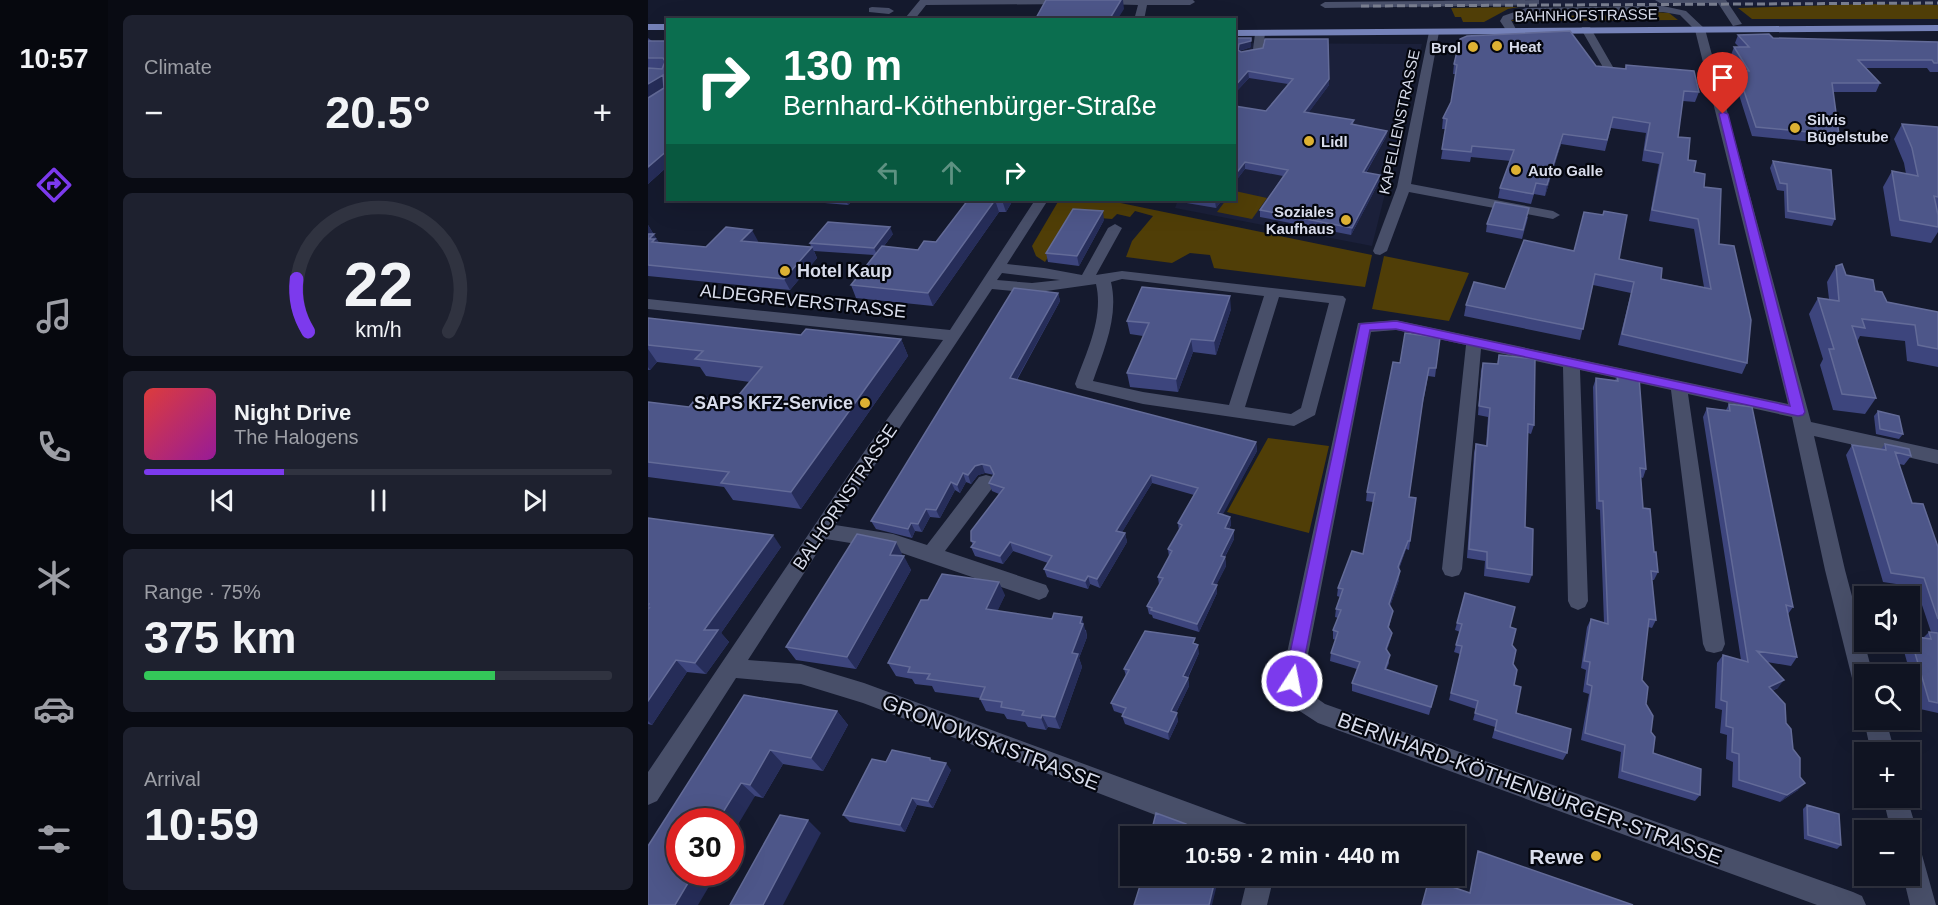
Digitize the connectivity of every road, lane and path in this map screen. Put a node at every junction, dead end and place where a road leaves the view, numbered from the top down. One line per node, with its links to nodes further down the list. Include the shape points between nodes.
1 (1719, 0): 4 (street); 9 (street)
2 (1143, 2): 3 (street); 6 (street, via 922,2); 8 (street)
3 (1190, 2)
4 (1325, 5)
5 (872, 10): 7 (street, via 889,11)
6 (911, 17)
7 (884, 18)
8 (1139, 18)
9 (1737, 24)
10 (648, 27): 11 (main road)
11 (666, 27)
12 (1938, 28): 14 (main road, BAHNHOFSTRASSE)
13 (1586, 29): 14 (main road, BAHNHOFSTRASSE); 15 (main road, BAHNHOFSTRASSE); 21 (street)
14 (1700, 29): 15 (street, via 1683,13 1655,9 1526,11 1507,18); 39 (street)
15 (1512, 31): 16 (main road, BAHNHOFSTRASSE)
16 (1434, 32): 18 (main road, BAHNHOFSTRASSE); 23 (street, KAPELLENSTRASSE)
17 (1236, 33): 18 (main road, BAHNHOFSTRASSE)
18 (1260, 34): 19 (street)
19 (1259, 49): 20 (street); 22 (street, via 1249,57)
20 (1246, 50)
21 (1608, 67)
22 (1246, 68)
23 (1404, 187): 25 (street); 27 (street, KAPELLENSTRASSE)
24 (1040, 201): 28 (street, BALHORNSTRASSE)
25 (1553, 215)
26 (1116, 228): 29 (street)
27 (1380, 251)
28 (998, 268): 29 (street); 31 (street, BALHORNSTRASSE)
29 (1086, 281): 30 (street); 31 (street, via 1032,288)
30 (1103, 281): 32 (street, via 1122,275); 38 (street, via 1107,291 1102,330 1083,384)
31 (987, 284): 34 (street, BALHORNSTRASSE)
32 (1273, 292): 38 (street); 38 (street, via 1338,299 1309,411 1294,420)
33 (648, 304): 34 (street, ALDEGREVERSTRASSE)
34 (954, 336): 42 (street, BALHORNSTRASSE)
35 (1474, 341): 36 (street, BERNHARD-KÖTHENBÜRGER-STRASSE); 44 (street); 55 (street, BERNHARD-KÖTHENBÜRGER-STRASSE, via 1396,325 1364,327 1292,681 1303,701 1318,712)
36 (1571, 361): 37 (street, BERNHARD-KÖTHENBÜRGER-STRASSE); 46 (street)
37 (1679, 387): 39 (street, BERNHARD-KÖTHENBÜRGER-STRASSE); 47 (street)
38 (1235, 412)
39 (1801, 420): 40 (street, BERNHARD-KÖTHENBÜRGER-STRASSE); 48 (street)
40 (1938, 457)
41 (986, 482): 43 (street)
42 (821, 531): 43 (street, via 893,542); 49 (street, BALHORNSTRASSE)
43 (932, 554): 45 (street)
44 (1452, 569)
45 (1039, 591)
46 (1578, 601)
47 (1714, 644)
48 (1860, 664)
49 (730, 668): 50 (street, BALHORNSTRASSE); 51 (street, GRONOWSKISTRASSE, via 801,674 864,693)
50 (648, 793)
51 (1217, 826)
52 (1259, 886): 54 (street)
53 (1918, 886): 56 (street)
54 (1254, 905)
55 (1853, 905)
56 (1923, 905)

